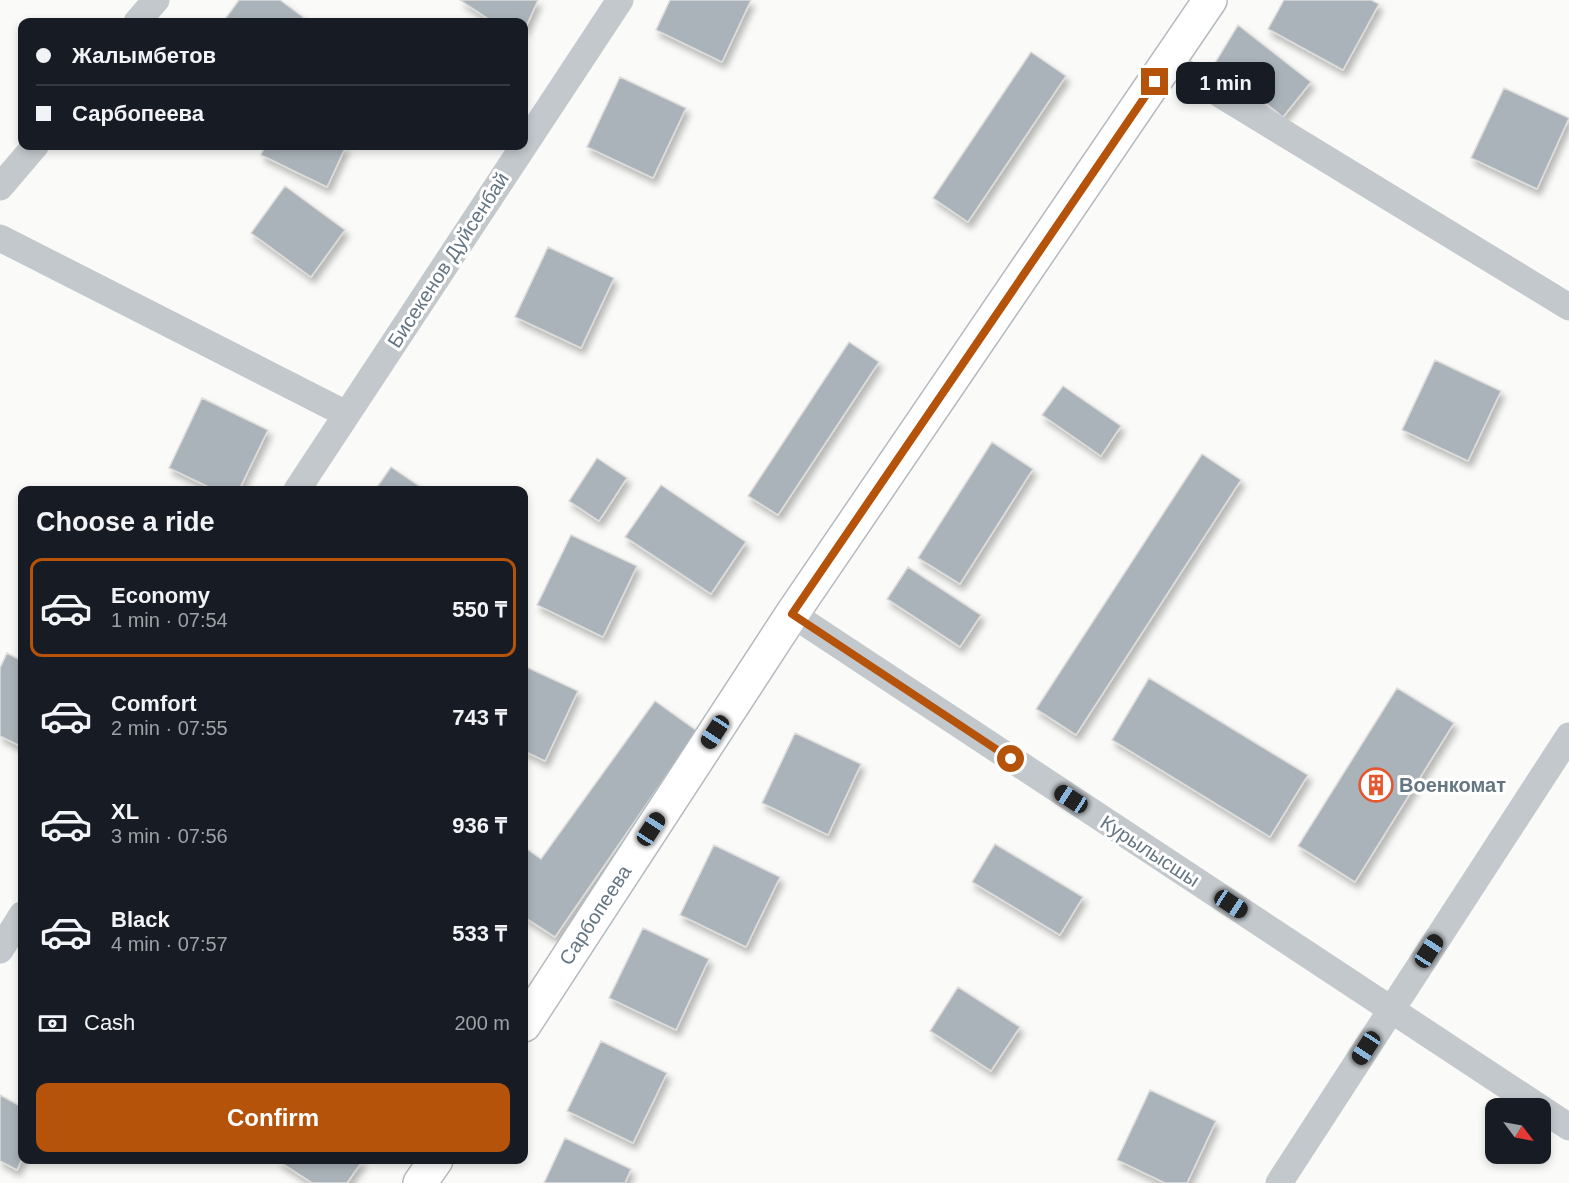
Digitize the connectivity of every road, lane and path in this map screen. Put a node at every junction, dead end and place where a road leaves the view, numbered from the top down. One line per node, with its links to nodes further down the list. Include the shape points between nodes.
1 (156, 0): 4 (street)
2 (620, 0): 6 (street, Бисекенов Дуйсенбай)
3 (1210, 0): 5 (street, Сарбопеева)
4 (140, 18)
5 (1169, 63): 11 (street); 14 (street, Сарбопеева)
6 (528, 139)
7 (32, 150): 9 (street)
8 (521, 150): 12 (street, Бисекенов Дуйсенбай)
9 (0, 187)
10 (0, 238): 12 (street)
11 (1569, 307)
12 (346, 414): 13 (street, Бисекенов Дуйсенбай)
13 (300, 486)
14 (792, 614): 18 (street, Курылысшы); 19 (street, Сарбопеева)
15 (1569, 736): 18 (street)
16 (18, 921): 17 (street)
17 (0, 950)
18 (1391, 1010): 20 (street, Курылысшы); 23 (street)
19 (528, 1019)
20 (1569, 1127)
21 (433, 1164): 22 (street)
22 (420, 1183)
23 (1279, 1183)

